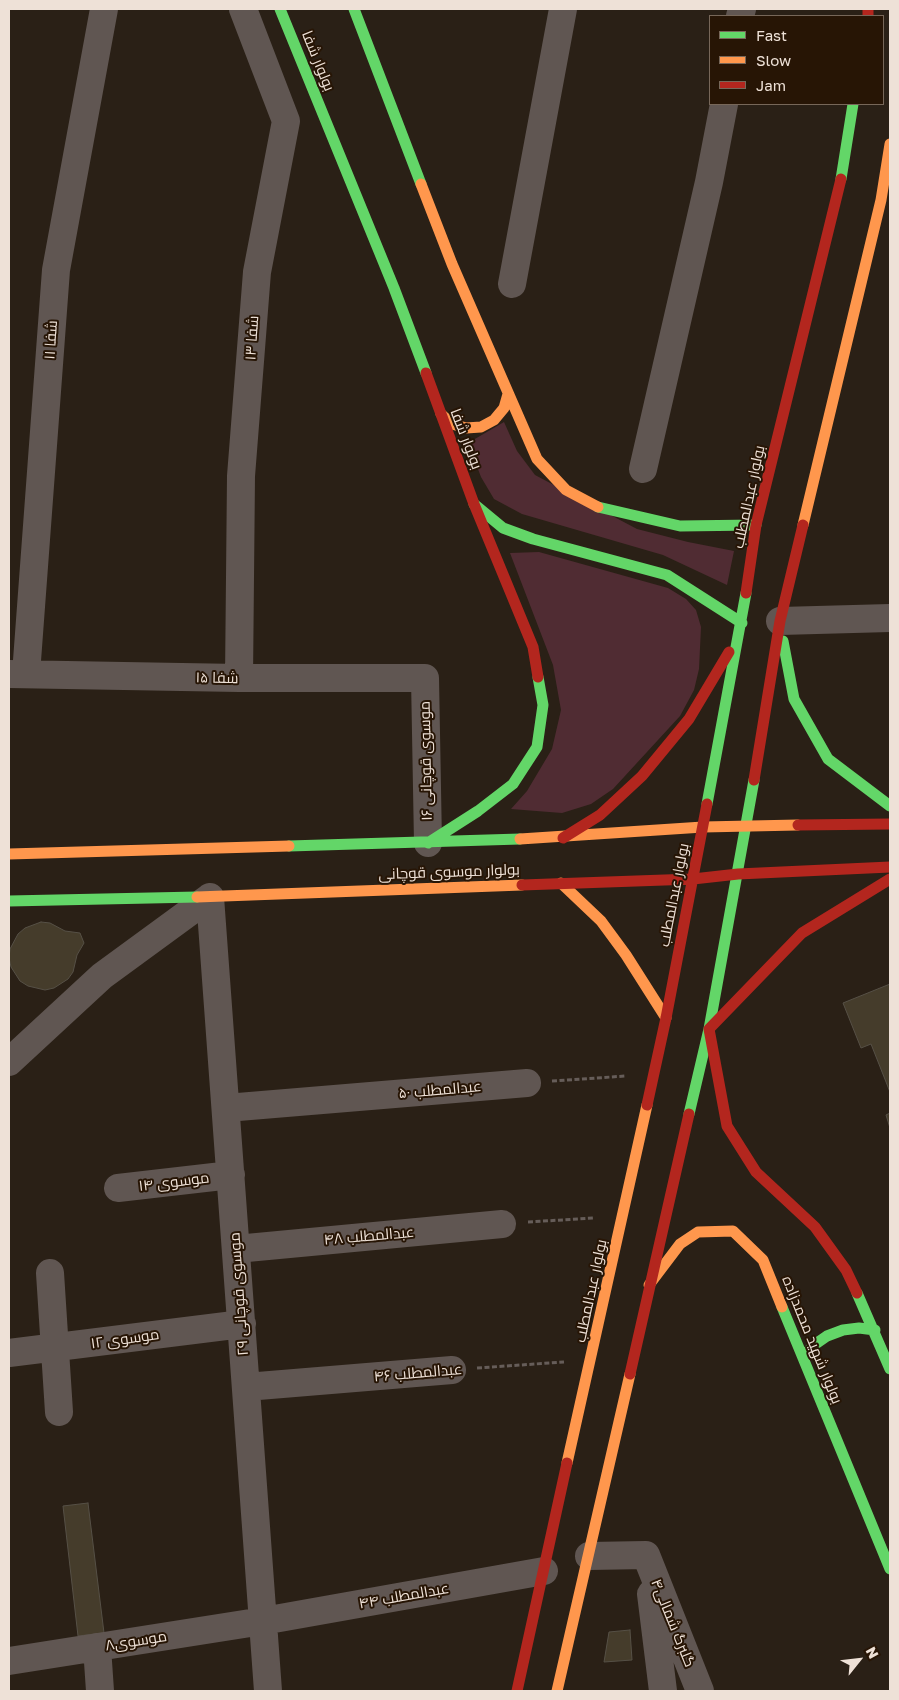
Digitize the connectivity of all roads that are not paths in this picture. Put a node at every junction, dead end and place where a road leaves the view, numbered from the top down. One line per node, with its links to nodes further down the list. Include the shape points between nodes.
1 (104, 9): 19 (street, شفا ۱۱, via 56,270)
2 (243, 9): 20 (street, شفا ۱۳, via 286,121 257,272 241,476)
3 (280, 9): 11 (street, بولوار شفا, via 394,288)
4 (354, 9): 10 (street, via 452,264)
5 (563, 9): 9 (street)
6 (724, 105): 12 (street)
7 (853, 105): 14 (street, بولوار عبدالمطلب, via 839,191)
8 (890, 144): 16 (street, via 881,200)
9 (512, 284)
10 (508, 394): 11 (street, via 504,408 494,420 481,427 466,428 452,424); 14 (street, via 537,459 566,490 604,510 680,526)
11 (441, 414): 13 (street, بولوار شفا)
12 (643, 469)
13 (474, 504): 17 (street, via 503,528 667,575); 27 (street, بولوار شفا, via 533,647 543,705 537,747 513,784)
14 (756, 525): 17 (street, بولوار عبدالمطلب)
15 (890, 618): 16 (street)
16 (780, 621): 22 (street, via 794,699 828,758); 24 (street)
17 (742, 622): 18 (street, بولوار عبدالمطلب)
18 (739, 636): 25 (street, بولوار عبدالمطلب); 26 (street, via 689,719 642,776 600,815)
19 (18, 674): 20 (street, شفا ۱۵)
20 (239, 678): 21 (street, شفا ۱۵)
21 (425, 678): 27 (street, موسوی قوچانی ۱۶)
22 (890, 806)
23 (890, 824): 24 (street, بولوار موسوی قوچانی)
24 (746, 826): 25 (street, بولوار موسوی قوچانی); 30 (street)
25 (702, 827): 26 (street, بولوار موسوی قوچانی); 31 (street, بولوار عبدالمطلب)
26 (563, 838): 27 (street, بولوار موسوی قوچانی)
27 (428, 843): 28 (street, بولوار موسوی قوچانی)
28 (9, 854)
29 (890, 867): 30 (street, بولوار موسوی قوچانی)
30 (738, 874): 31 (street, بولوار موسوی قوچانی); 37 (street)
31 (693, 879): 33 (street, بولوار موسوی قوچانی); 36 (street, بولوار عبدالمطلب)
32 (890, 879): 37 (street, via 802,933)
33 (561, 883): 34 (street, بولوار موسوی قوچانی); 36 (street, via 601,922 626,954)
34 (210, 897): 35 (street, بولوار موسوی قوچانی); 38 (street, via 102,976); 40 (street, موسوی قوچانی ۲۹)
35 (9, 900)
36 (666, 1018): 59 (street, بولوار عبدالمطلب)
37 (709, 1029): 46 (street); 48 (street, via 727,1126 756,1172 815,1227 846,1270)
38 (9, 1062)
39 (527, 1083): 40 (street, عبدالمطلب ۵۰)
40 (226, 1108): 41 (street, موسوی قوچانی ۲۹)
41 (231, 1175): 42 (street, موسوی ۱۴); 44 (street, موسوی قوچانی ۲۹)
42 (118, 1188)
43 (502, 1224): 44 (street, عبدالمطلب ۴۸)
44 (236, 1249): 47 (street, موسوی قوچانی ۲۹)
45 (50, 1273): 49 (street)
46 (649, 1285): 51 (street, بولوار شهید محمدزاده, via 680,1244 698,1232 732,1231 763,1260); 57 (street)
47 (242, 1324): 49 (street, موسوی ۱۲); 54 (street, موسوی قوچانی ۲۹)
48 (875, 1330): 51 (street, via 843,1330 827,1336); 52 (street)
49 (57, 1348): 50 (street, موسوی ۱۲); 55 (street)
50 (9, 1353)
51 (803, 1357): 58 (street, بولوار شهید محمدزاده)
52 (890, 1369)
53 (452, 1370): 54 (street, عبدالمطلب ۴۶)
54 (246, 1387): 60 (street, موسوی قوچانی ۲۹)
55 (59, 1412)
56 (646, 1555): 57 (street); 67 (street); 68 (street, گلبرگ شمالی۴)
57 (589, 1556): 66 (street)
58 (890, 1569)
59 (544, 1571): 60 (street, عبدالمطلب ۴۴); 65 (street, بولوار عبدالمطلب)
60 (263, 1621): 61 (street, موسوی۸); 64 (street, موسوی قوچانی ۲۹)
61 (97, 1647): 62 (street, موسوی۸); 63 (street)
62 (9, 1661)
63 (100, 1691)
64 (268, 1691)
65 (517, 1691)
66 (557, 1691)
67 (663, 1691)
68 (700, 1691)

